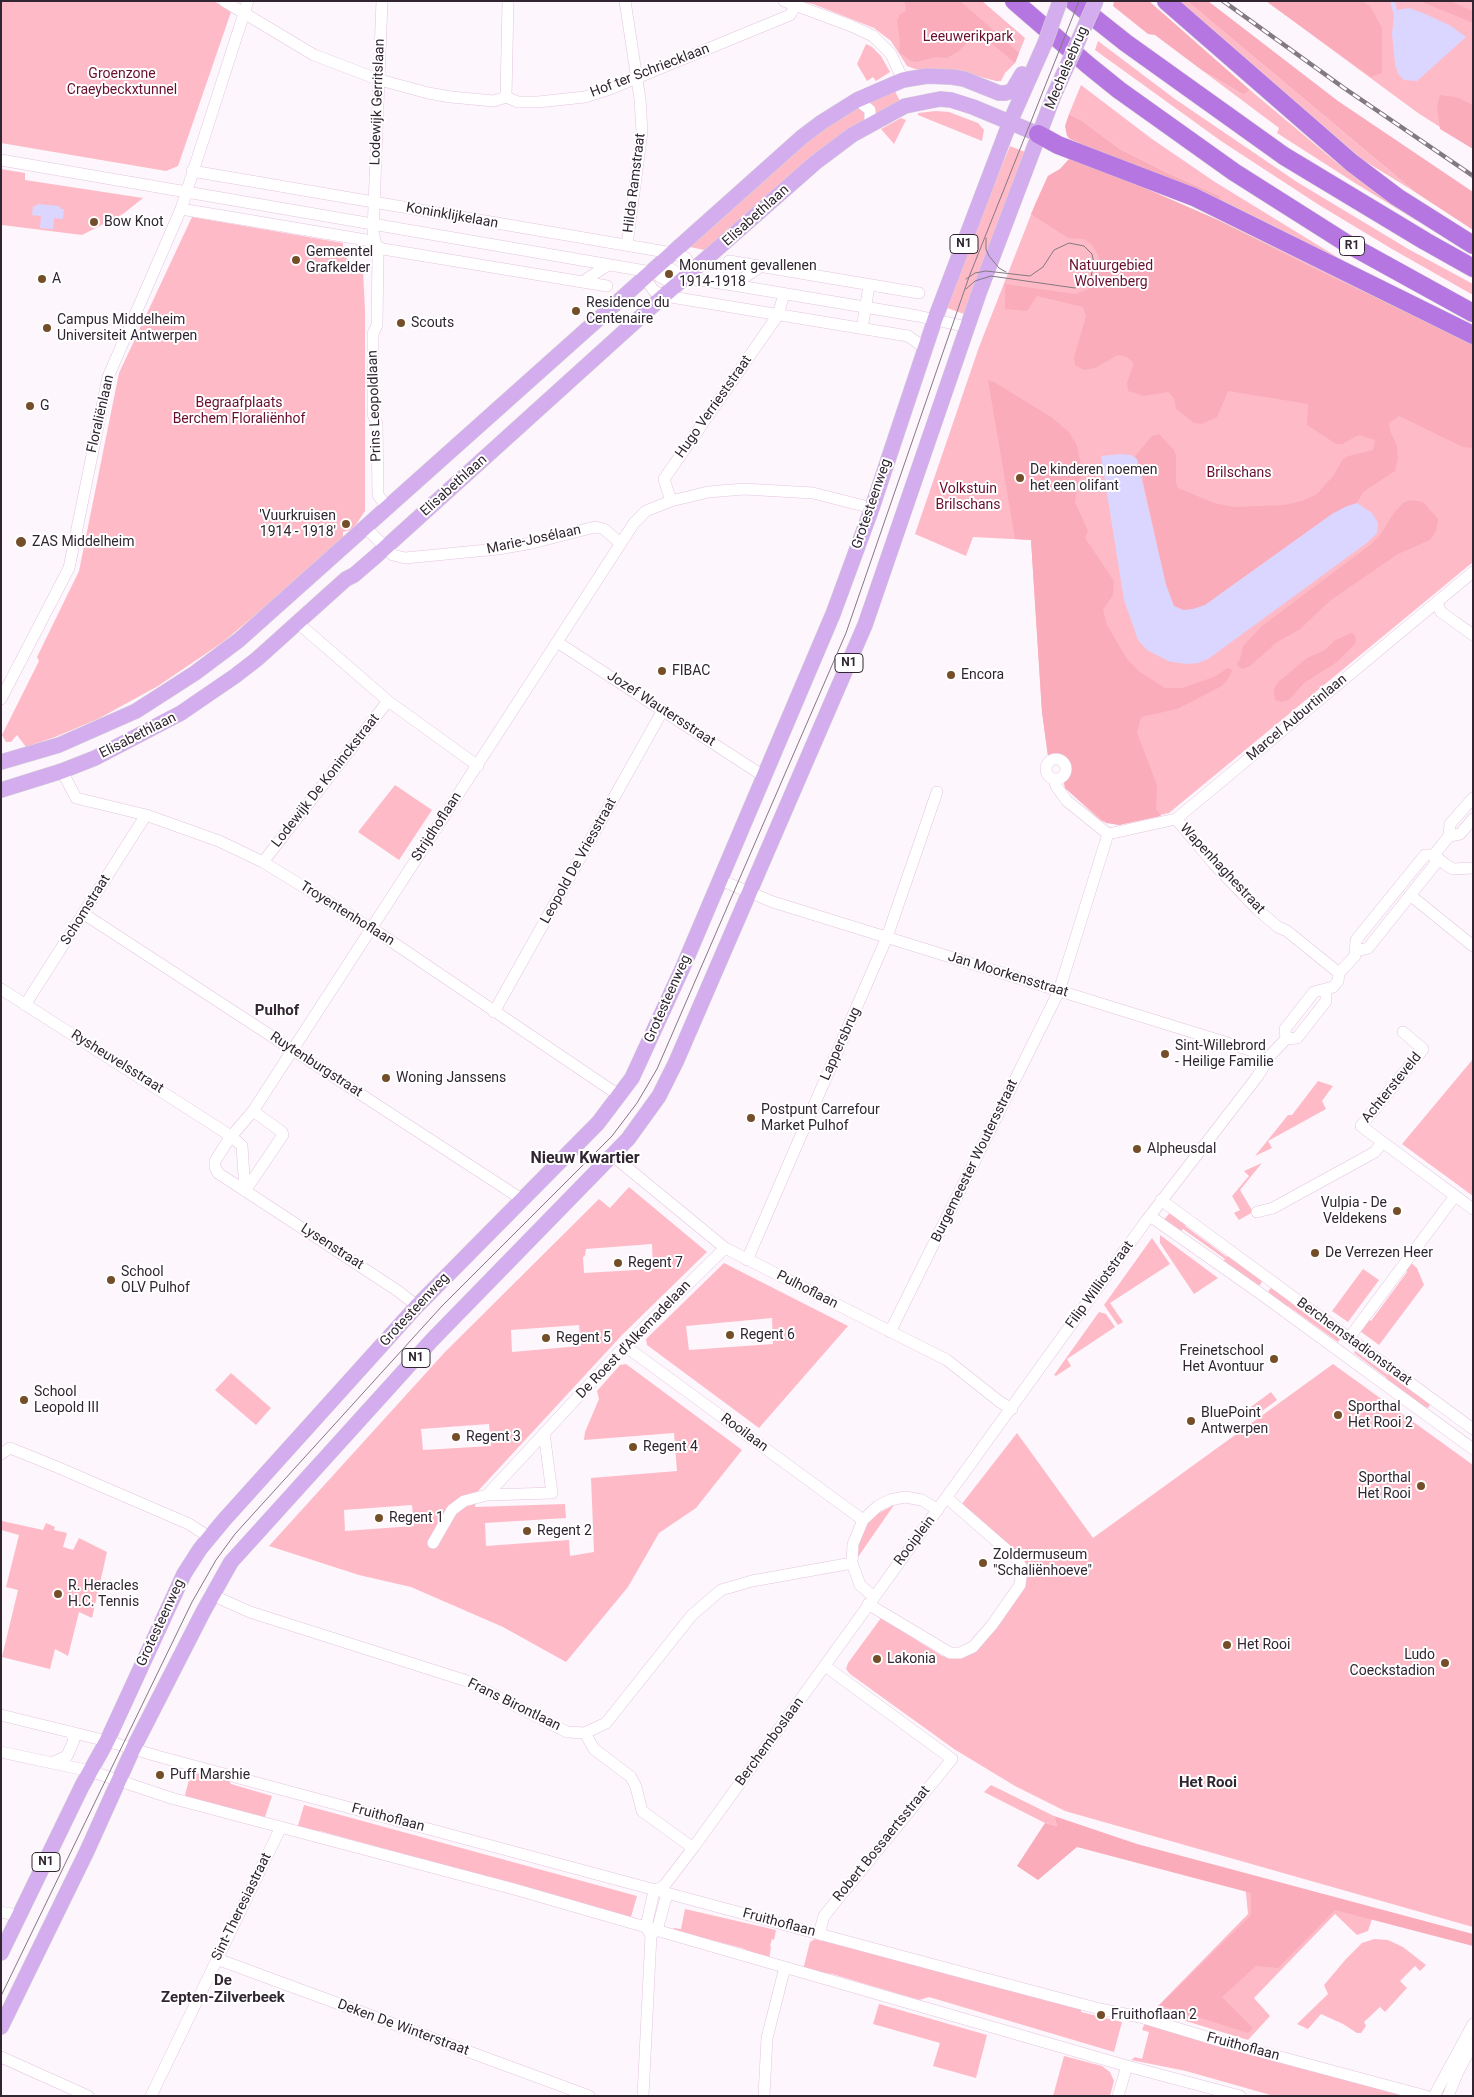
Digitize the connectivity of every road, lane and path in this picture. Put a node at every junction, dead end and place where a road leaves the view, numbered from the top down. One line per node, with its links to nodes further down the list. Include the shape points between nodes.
1 (224, 1): 13 (street)
2 (248, 1): 13 (street, Floraliënlaan)
3 (382, 1): 16 (street, Lodewijk Gerritslaan)
4 (508, 1): 18 (street)
5 (626, 1): 15 (street, Hilda Ramstraat)
6 (784, 1): 12 (street)
7 (1014, 1): 47 (highway, R1, via 1119,90 1234,172 1379,262)
8 (1060, 1): 14 (main road, Elisabethlaan, bridge, via 1045,43)
9 (1073, 1): 36 (highway, via 1284,156)
10 (1096, 1): 22 (main road, Mechelsebrug / N1, bridge)
11 (1166, 1): 31 (highway, via 1352,163 1397,197)
12 (796, 5): 15 (street, Hof ter Schriecklaan, via 790,15); 17 (street, via 873,36 891,54)
13 (244, 14): 16 (street, Hof ter Schriecklaan, via 314,55); 24 (street, Floraliënlaan)
14 (1027, 72): 17 (main road, Elisabethlaan, via 1012,91 1006,93 952,77 927,76); 20 (main road, N1)
15 (637, 79): 18 (street, Hof ter Schriecklaan, via 584,97 561,101 518,102); 30 (street, Hilda Ramstraat, via 642,132)
16 (380, 80): 18 (street, Hof ter Schriecklaan, via 451,97 494,101); 26 (street, Lodewijk Gerritslaan)
17 (903, 80): 19 (main road, Elisabethlaan)
18 (506, 97)
19 (857, 100): 21 (street, via 870,110); 32 (main road, Elisabethlaan, via 802,137)
20 (1010, 122): 21 (main road, Elisabethlaan, via 962,103 940,99 913,103); 22 (main road, Elisabethlaan); 49 (main road, Grotesteenweg / N1)
21 (870, 124): 38 (main road, Elisabethlaan, via 816,162)
22 (1038, 134): 50 (main road, N1); 52 (highway, via 1058,145 1194,197)
23 (1, 160): 25 (street, Koninklijkelaan)
24 (192, 171): 25 (street, Floraliënlaan); 26 (street, Koninklijkelaan)
25 (186, 192): 27 (street, Floraliënlaan); 28 (street, Koninklijkelaan)
26 (374, 202): 28 (street, Lodewijk Gerritslaan); 30 (street, Koninklijkelaan)
27 (181, 209): 29 (street); 65 (street, Floraliënlaan, via 108,377 69,568)
28 (373, 225): 29 (street, Prins Leopoldlaan); 34 (street, Koninklijkelaan)
29 (375, 244): 39 (street, via 383,249); 55 (street, Prins Leopoldlaan, via 378,254 373,414 377,424 378,495)
30 (627, 245): 32 (street, Koninklijkelaan)
31 (1473, 245)
32 (672, 253): 37 (main road, Elisabethlaan); 38 (street, Koninklijkelaan, via 686,258)
33 (729, 261): 35 (street)
34 (608, 265): 37 (street, Koninklijkelaan); 39 (street)
35 (760, 267): 40 (street); 42 (street)
36 (1473, 268)
37 (645, 273): 38 (street, Koninklijkelaan, via 666,280); 45 (street, via 654,291); 55 (main road, Elisabethlaan)
38 (692, 277): 40 (street, Koninklijkelaan); 45 (main road, Elisabethlaan)
39 (582, 282): 41 (street)
40 (733, 285): 44 (street, Koninklijkelaan)
41 (607, 286)
42 (869, 286): 43 (street); 46 (street)
43 (919, 293)
44 (784, 294): 46 (street, Koninklijkelaan); 48 (street)
45 (665, 296): 48 (street); 59 (main road, Elisabethlaan)
46 (865, 308): 49 (street, Koninklijkelaan); 51 (street)
47 (1473, 314)
48 (778, 315): 51 (street); 54 (street, Hugo Verrieststraat, via 664,479)
49 (935, 319): 50 (street, Koninklijkelaan); 53 (main road, Grotesteenweg / N1)
50 (967, 326): 85 (main road, N1, via 865,625)
51 (862, 329): 53 (street, via 908,336)
52 (1473, 335)
53 (924, 348): 56 (main road, Grotesteenweg / N1)
54 (671, 501): 56 (street, via 708,492 766,489 813,493); 58 (street, via 646,511)
55 (387, 507): 57 (main road, Elisabethlaan)
56 (872, 508): 71 (main road, Grotesteenweg / N1, via 833,614)
57 (365, 527): 59 (street); 68 (main road, Elisabethlaan, via 239,640 179,684 136,711 90,732)
58 (620, 543): 59 (street, Marie-Josélaan, via 604,529 595,527 532,543 462,554 397,558); 64 (street, Strijdhoflaan)
59 (384, 548): 62 (main road, Elisabethlaan)
60 (1473, 572): 61 (street, Marcel Auburtinlaan)
61 (1437, 603): 63 (street, via 1441,612); 77 (street, Marcel Auburtinlaan)
62 (298, 623): 66 (street); 70 (main road, Elisabethlaan, via 250,664 181,714 95,758)
63 (1473, 635)
64 (557, 642): 67 (street, Jozef Wautersstraat); 69 (street, Strijdhoflaan)
65 (1, 699)
66 (388, 701): 69 (street); 82 (street, Lodewijk De Koninckstraat)
67 (663, 710): 71 (street, Jozef Wautersstraat); 96 (street, Leopold De Vriesstraat)
68 (1, 762)
69 (478, 766): 88 (street, Strijdhoflaan)
70 (62, 771): 73 (main road, Elisabethlaan); 76 (street, Troyentenhoflaan, via 76,798)
71 (765, 777): 84 (main road, Grotesteenweg / N1)
72 (1054, 779): 79 (street, via 1067,801)
73 (1, 790)
74 (937, 792): 89 (street, Lappersbrug)
75 (1473, 798): 80 (street, via 1450,824)
76 (146, 815): 82 (street, Troyentenhoflaan, via 219,841); 87 (street, Schomstraat)
77 (1176, 819): 79 (street, Marcel Auburtinlaan); 92 (street, Wapenhaghestraat, via 1257,909)
78 (1473, 819): 80 (street, via 1460,834)
79 (1108, 834): 94 (street, Burgemeester Woutersstraat)
80 (1449, 836): 81 (street)
81 (1434, 855): 83 (street, via 1453,868); 86 (street, via 1436,863); 91 (street, via 1425,855 1356,940)
82 (263, 862): 88 (street, Troyentenhoflaan)
83 (1473, 868)
84 (720, 880): 85 (street); 100 (main road, Grotesteenweg / N1, via 643,1056)
85 (749, 893): 89 (street, Jan Moorkensstraat); 104 (main road, N1, via 667,1081 640,1125)
86 (1410, 895): 90 (street); 91 (street, via 1368,948)
87 (84, 914): 95 (street, Schomstraat); 98 (street, Ruytenburgstraat)
88 (371, 928): 96 (street, Troyentenhoflaan); 98 (street, Strijdhoflaan)
89 (887, 937): 94 (street, Jan Moorkensstraat); 114 (street, Lappersbrug)
90 (1473, 946)
91 (1357, 950): 92 (street)
92 (1339, 973): 99 (street, Filip Williotstraat, via 1333,987 1314,992 1285,1029 1286,1039)
93 (1, 989): 95 (street, Rysheuvelsstraat)
94 (1059, 991): 99 (street, Jan Moorkensstraat, via 1250,1050); 118 (street, Burgemeester Woutersstraat)
95 (25, 1005): 102 (street, Rysheuvelsstraat)
96 (494, 1012): 100 (street, Troyentenhoflaan)
97 (1402, 1032): 103 (street, Achtersteveld, via 1423,1048 1361,1126)
98 (293, 1050): 101 (street, Strijdhoflaan); 108 (street, Ruytenburgstraat)
99 (1264, 1062): 109 (street, Filip Williotstraat, via 1257,1077)
100 (620, 1096): 108 (main road, Grotesteenweg / N1)
101 (253, 1111): 102 (street, Strijdhoflaan); 106 (street, via 284,1135)
102 (232, 1136): 105 (street, Strijdhoflaan, via 215,1160); 106 (street, via 242,1146)
103 (1382, 1142): 107 (street, Achtersteveld); 111 (street, via 1376,1152 1273,1208)
104 (612, 1156): 113 (street, Pulhoflaan); 135 (main road, N1, via 425,1347 231,1562)
105 (215, 1167): 106 (street, Lysenstraat, via 218,1173)
106 (245, 1190): 117 (street, Lysenstraat)
107 (1455, 1196): 110 (street, Achtersteveld); 119 (street)
108 (523, 1200): 117 (main road, Grotesteenweg / N1)
109 (1161, 1200): 112 (street, Filip Williotstraat); 115 (street, Berchemstadionstraat)
110 (1473, 1209)
111 (1257, 1212)
112 (1150, 1216): 116 (street, Berchemstadionstraat); 122 (street, Filip Williotstraat)
113 (725, 1248): 114 (street, Pulhoflaan); 120 (street, De Roest d'Alkemadelaan)
114 (747, 1260): 118 (street, Pulhoflaan)
115 (1270, 1281): 116 (street); 119 (street, Berchemstadionstraat)
116 (1261, 1294): 123 (street, Berchemstadionstraat)
117 (417, 1306): 132 (main road, Grotesteenweg / N1)
118 (890, 1332): 122 (street, Pulhoflaan, via 947,1360)
119 (1349, 1338): 121 (street, Berchemstadionstraat)
120 (625, 1346): 125 (street, De Roest d'Alkemadelaan); 131 (street, Rooilaan)
121 (1437, 1402): 123 (street); 124 (street, Berchemstadionstraat)
122 (1012, 1409): 129 (street, Filip Williotstraat)
123 (1428, 1416): 126 (street, Berchemstadionstraat)
124 (1473, 1429)
125 (544, 1433): 128 (street, De Roest d'Alkemadelaan); 128 (street, via 552,1493)
126 (1473, 1449)
127 (1, 1454): 132 (street, via 10,1448 57,1466 189,1524)
128 (487, 1495): 133 (street, via 464,1501 452,1510)
129 (947, 1498): 130 (street, Filip Williotstraat); 136 (street, via 1016,1558 1022,1568 1020,1585 992,1625 973,1647 960,1653 950,1653)
130 (938, 1510): 131 (street, Rooiplein, via 922,1500 905,1497 878,1506); 136 (street, Rooiplein)
131 (863, 1520): 134 (street, Rooiplein, via 852,1544)
132 (209, 1537): 141 (main road, Grotesteenweg / N1, via 184,1574)
133 (433, 1543)
134 (852, 1563): 136 (street, Rooiplein); 140 (street, via 752,1581 721,1590 692,1615 606,1723)
135 (212, 1596): 140 (street, Frans Birontlaan, via 250,1612 467,1681 567,1732); 142 (main road, N1)
136 (871, 1600): 137 (street, Berchemboslaan)
137 (825, 1666): 148 (street, Berchemboslaan); 153 (street, Robert Bossaertsstraat, via 952,1759 824,1916)
138 (1, 1715): 139 (street, Fruithoflaan)
139 (71, 1732): 141 (street, Fruithoflaan); 144 (street, via 74,1740 67,1756)
140 (585, 1733): 148 (street, via 594,1749 631,1777 642,1811)
141 (107, 1741): 142 (street, Fruithoflaan); 145 (main road, N1)
142 (133, 1748): 146 (main road, N1); 149 (street, Fruithoflaan)
143 (1, 1752): 144 (street)
144 (52, 1762): 145 (street)
145 (90, 1771): 146 (street); 151 (main road, N1)
146 (118, 1780): 147 (street, via 171,1798); 158 (main road, N1)
147 (281, 1827): 152 (street); 155 (street, Sint-Theresiastraat)
148 (693, 1848): 149 (street, Berchemboslaan)
149 (662, 1890): 152 (street); 153 (street, Fruithoflaan)
150 (1, 1912): 151 (street)
151 (20, 1916): 154 (main road, N1)
152 (651, 1930): 156 (street); 165 (street)
153 (819, 1934): 169 (street, Fruithoflaan, via 1140,2017)
154 (1, 1953)
155 (217, 1959): 163 (street, Sint-Theresiastraat); 164 (street, Deken De Winterstraat)
156 (785, 1967): 161 (street); 166 (street, via 767,2038)
157 (1473, 2024): 170 (street)
158 (1, 2027)
159 (1473, 2044): 171 (street)
160 (1, 2057): 162 (street)
161 (1128, 2061): 167 (street); 168 (street)
162 (88, 2096)
163 (151, 2096)
164 (589, 2096)
165 (643, 2096)
166 (764, 2096)
167 (1118, 2096)
168 (1240, 2096)
169 (1426, 2096)
170 (1434, 2096)
171 (1448, 2096)

